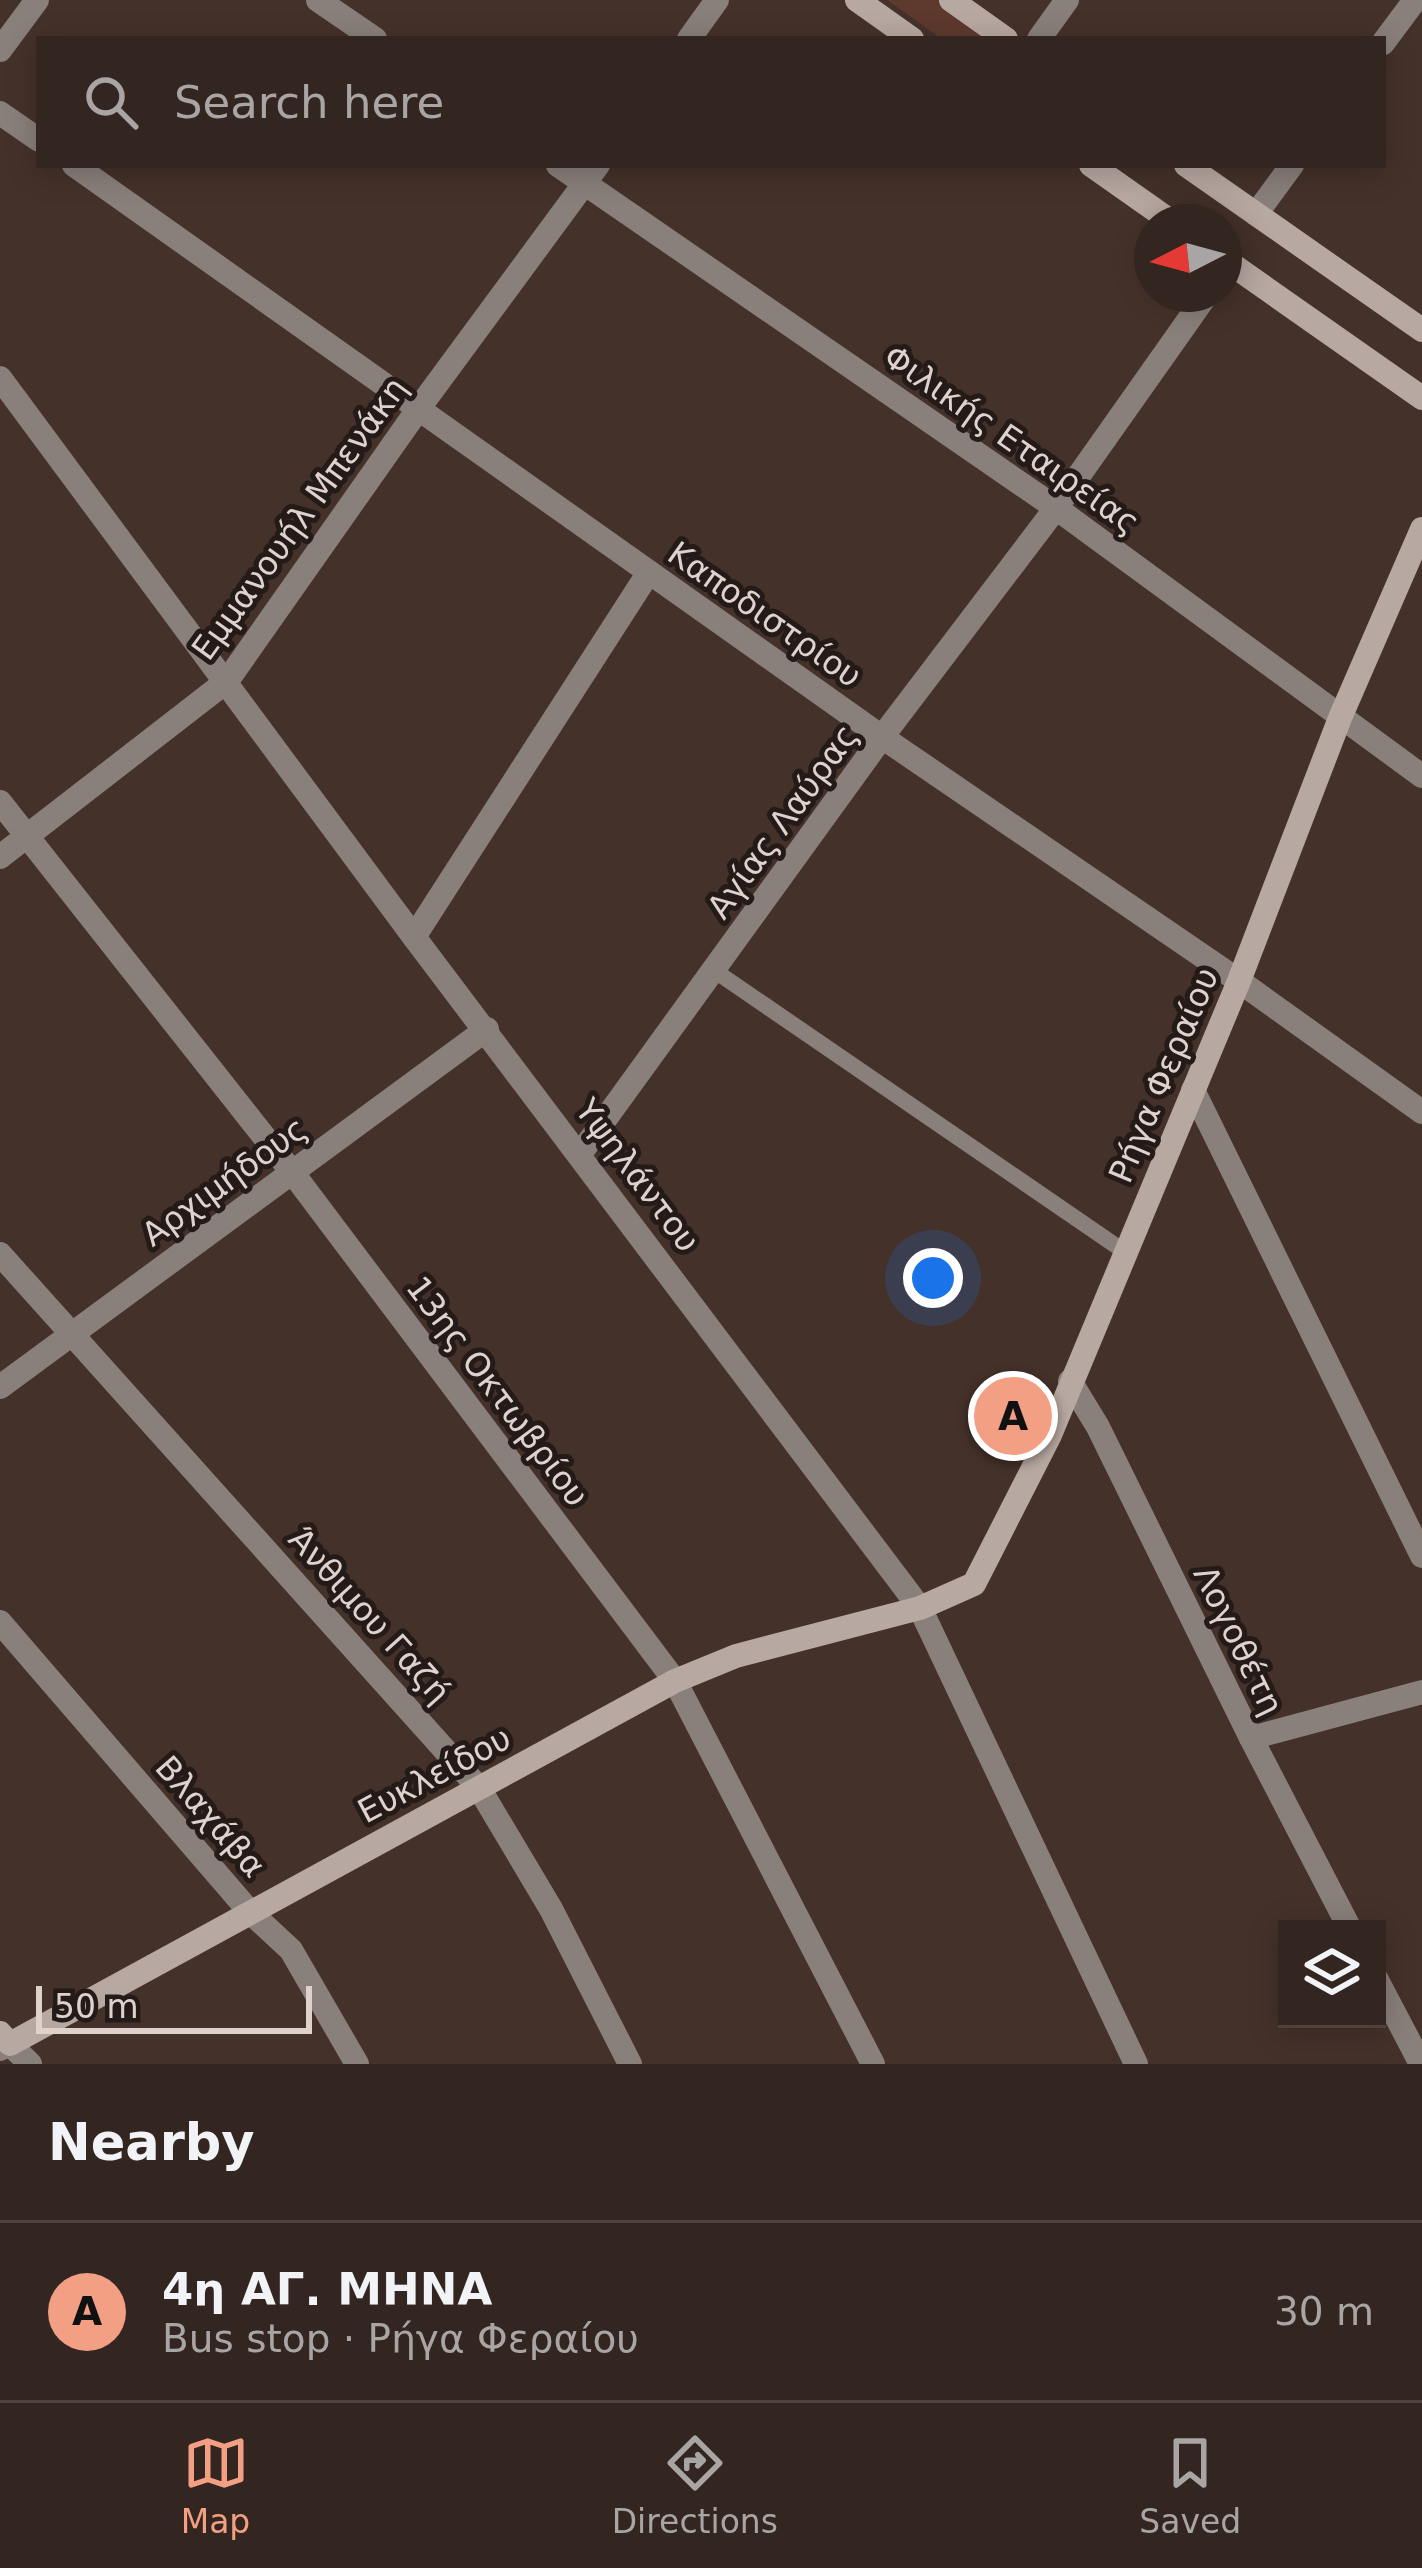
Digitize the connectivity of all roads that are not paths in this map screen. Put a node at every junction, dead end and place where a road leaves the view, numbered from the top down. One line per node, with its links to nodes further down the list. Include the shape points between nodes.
1 (37, 0): 14 (street)
2 (318, 0): 8 (street)
3 (717, 0): 9 (street)
4 (857, 0): 10 (street)
5 (951, 0): 11 (street)
6 (1067, 0): 12 (street)
7 (1415, 0): 13 (street)
8 (371, 36)
9 (691, 36)
10 (909, 36)
11 (1002, 36)
12 (1041, 36)
13 (1386, 39)
14 (0, 50)
15 (0, 113): 16 (street)
16 (36, 138)
17 (78, 168): 29 (street, Καποδιστρίου)
18 (1095, 168): 22 (street)
19 (1190, 168): 23 (street)
20 (1290, 168): 23 (street)
21 (591, 174): 29 (street, Εμμανουήλ Μπενάκη); 30 (street, Φιλικής Εταιρείας)
22 (1146, 204)
23 (1256, 214): 26 (street)
24 (1242, 275): 28 (street)
25 (1194, 312): 30 (street, Αγίας Λαύρας)
26 (1422, 330)
27 (0, 378): 33 (street, Υψηλάντου)
28 (1422, 398)
29 (419, 408): 32 (street, Καποδιστρίου); 33 (street, Εμμανουήλ Μπενάκη)
30 (1056, 508): 34 (street, Φιλικής Εταιρείας); 35 (street, Αγίας Λαύρας)
31 (1422, 529): 34 (street, Ρήγα Φεραίου)
32 (649, 572): 35 (street, Καποδιστρίου); 40 (street)
33 (227, 681): 38 (street, Εμμανουήλ Μπενάκη); 40 (street, Υψηλάντου)
34 (1340, 718): 36 (street, Φιλικής Εταιρείας); 42 (street, Ρήγα Φεραίου)
35 (882, 737): 41 (street, Αγίας Λαύρας); 42 (street, Καποδιστρίου)
36 (1422, 776)
37 (0, 802): 38 (street, 13ης Οκτωβρίου)
38 (26, 838): 39 (street, Εμμανουήλ Μπενάκη); 47 (street, 13ης Οκτωβρίου)
39 (0, 857)
40 (414, 937): 43 (street, Υψηλάντου)
41 (715, 971): 46 (street, Αγίας Λαύρας); 48 (lane)
42 (1239, 981): 44 (street, Ρήγα Φεραίου); 45 (street, Καποδιστρίου)
43 (487, 1029): 46 (street, Υψηλάντου); 47 (street, Αρχιμήδους)
44 (1193, 1090): 48 (street, Ρήγα Φεραίου); 53 (street)
45 (1422, 1112)
46 (580, 1154): 54 (street, Υψηλάντου)
47 (292, 1172): 50 (street, Αρχιμήδους); 56 (street, 13ης Οκτωβρίου)
48 (1125, 1252): 51 (street, Ρήγα Φεραίου)
49 (0, 1254): 50 (street, Άνθιμου Γαζή)
50 (74, 1332): 52 (street, Αρχιμήδους); 59 (street, Άνθιμου Γαζή)
51 (1070, 1381): 54 (street, Ρήγα Φεραίου, via 984,1573); 58 (street, Λογοθέτη)
52 (0, 1387)
53 (1422, 1556)
54 (920, 1608): 56 (street, Ευκλείδου, via 736,1656); 68 (street, Υψηλάντου)
55 (0, 1622): 60 (street, Βλαχάβα)
56 (675, 1681): 59 (street, Ευκλείδου); 67 (street, 13ης Οκτωβρίου)
57 (1422, 1692): 58 (street)
58 (1251, 1738): 61 (street, Λογοθέτη)
59 (479, 1788): 60 (street, Ευκλείδου); 66 (street, Άνθιμου Γαζή)
60 (249, 1911): 63 (street, Ευκλείδου); 65 (street, Βλαχάβα, via 291,1950)
61 (1345, 1920)
62 (1386, 1997): 69 (street)
63 (4, 2042): 64 (street)
64 (30, 2064)
65 (357, 2064)
66 (630, 2064)
67 (873, 2064)
68 (1136, 2064)
69 (1421, 2064)

